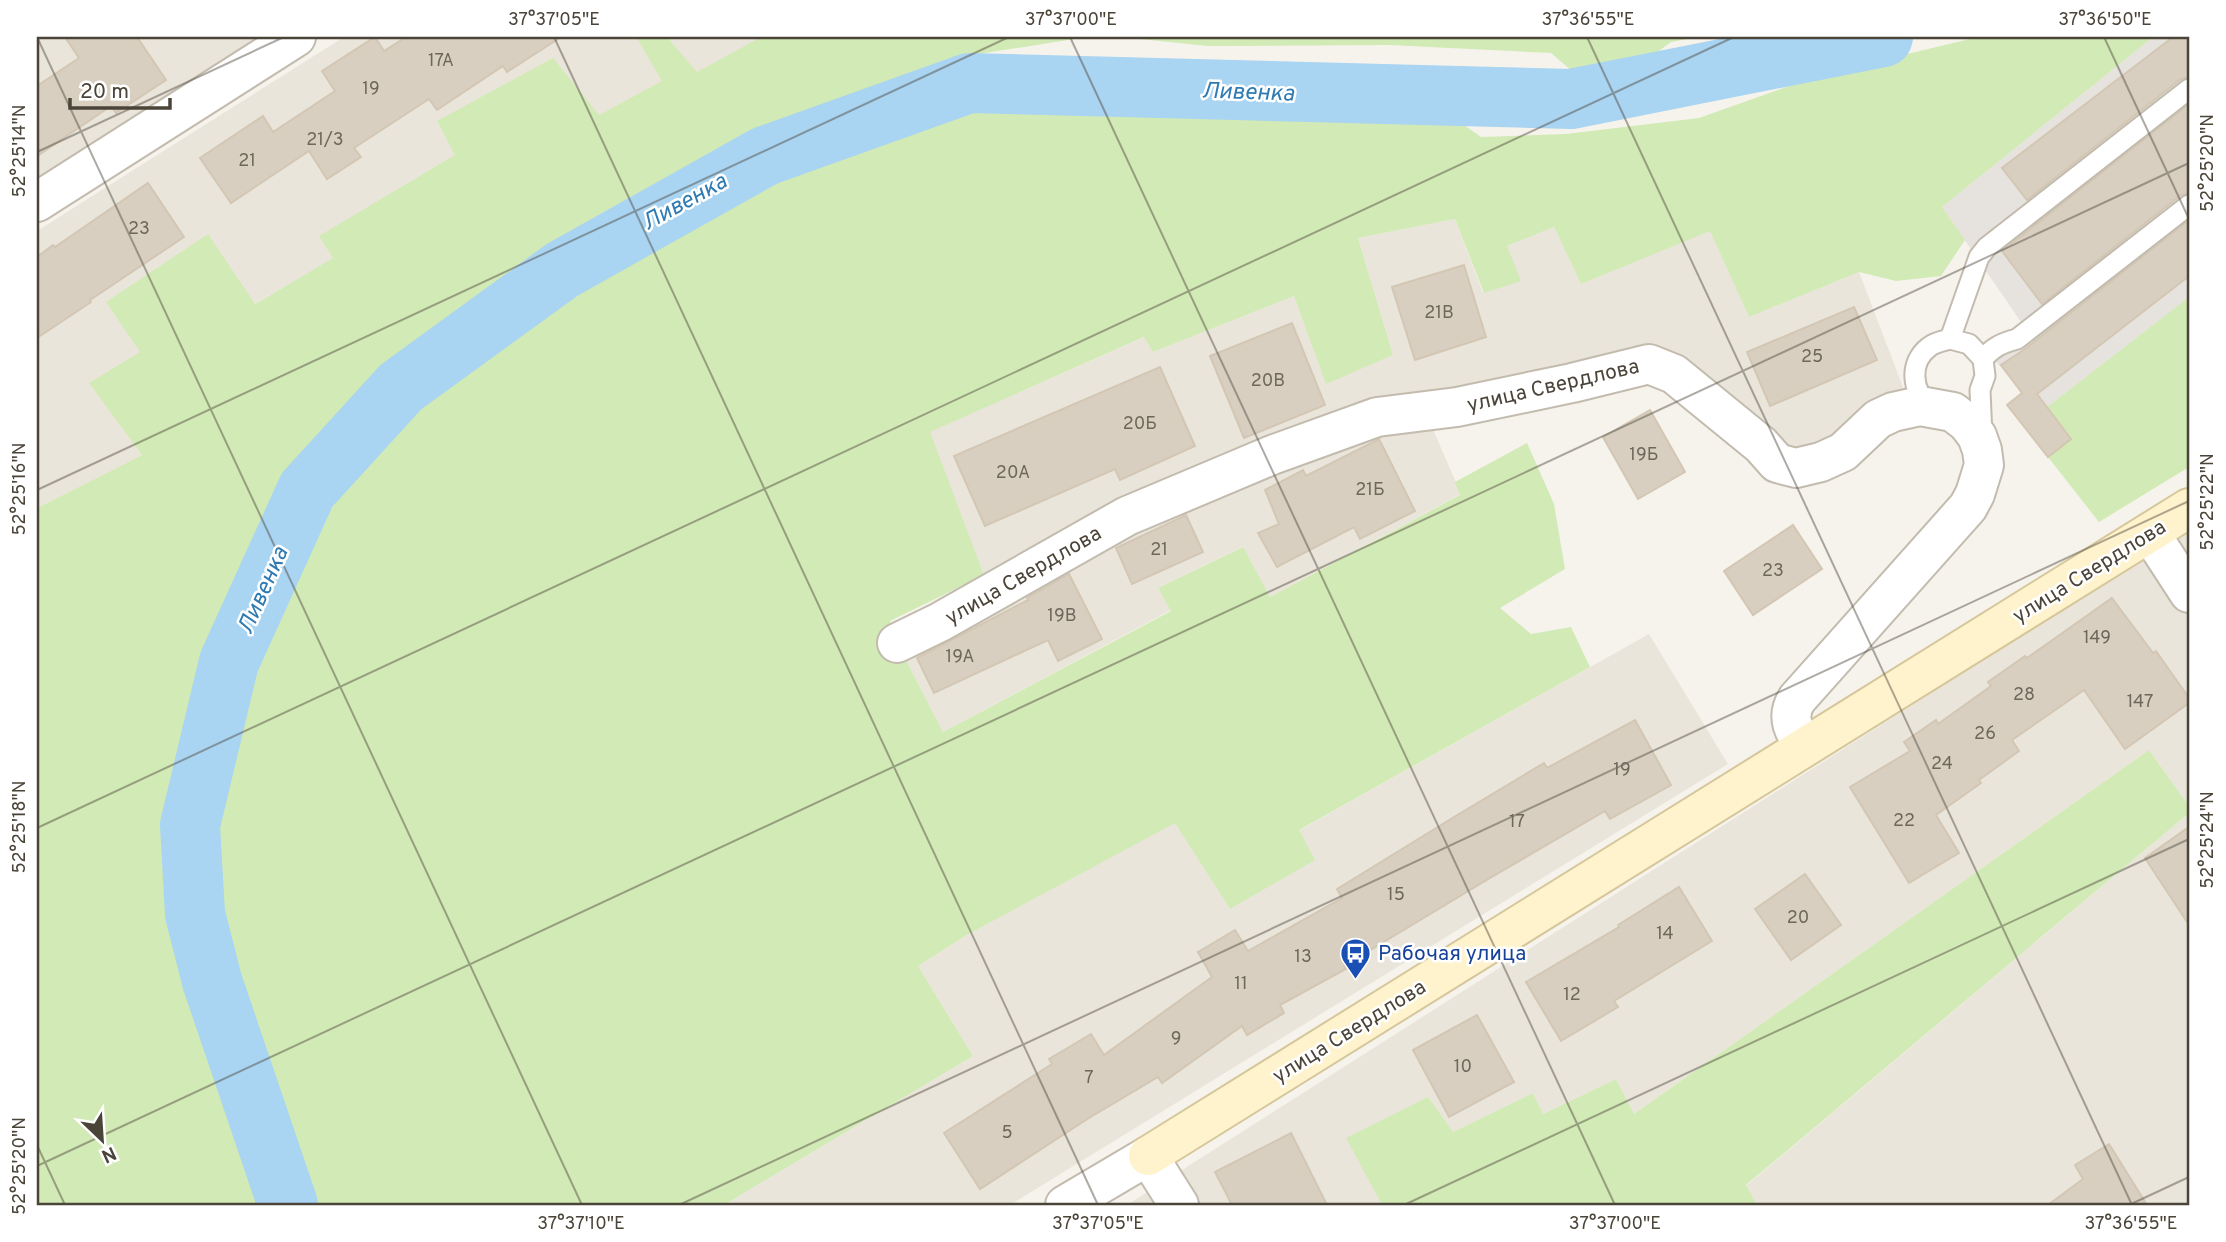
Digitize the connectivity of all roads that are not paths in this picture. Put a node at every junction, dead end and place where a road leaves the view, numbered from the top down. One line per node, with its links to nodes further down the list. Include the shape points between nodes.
1 (296, 37): 3 (street)
2 (2189, 89): 5 (lane, via 1987,247 1979,257)
3 (37, 202)
4 (2189, 205): 6 (lane, via 2017,339 1998,344)
5 (1950, 338): 6 (lane, via 1969,344); 7 (lane, via 1927,348 1914,375 1917,391)
6 (1983, 359): 7 (lane, via 1985,376)
7 (1955, 403): 11 (street, улица Свердлова, via 1911,408 1878,419 1843,452 1796,468 1777,463 1674,374 1649,364 1457,407 1377,417 1126,516); 12 (street, via 1982,450 1984,465 1975,494 1797,699 1791,713 1793,724 1800,739)
8 (2189, 509): 9 (main road, улица Свердлова)
9 (2150, 533): 10 (street); 12 (main road, улица Свердлова)
10 (2189, 593)
11 (897, 643)
12 (1810, 744): 13 (main road, улица Свердлова)
13 (1148, 1156): 14 (street, улица Свердлова); 15 (street)
14 (1065, 1205)
15 (1179, 1205)

